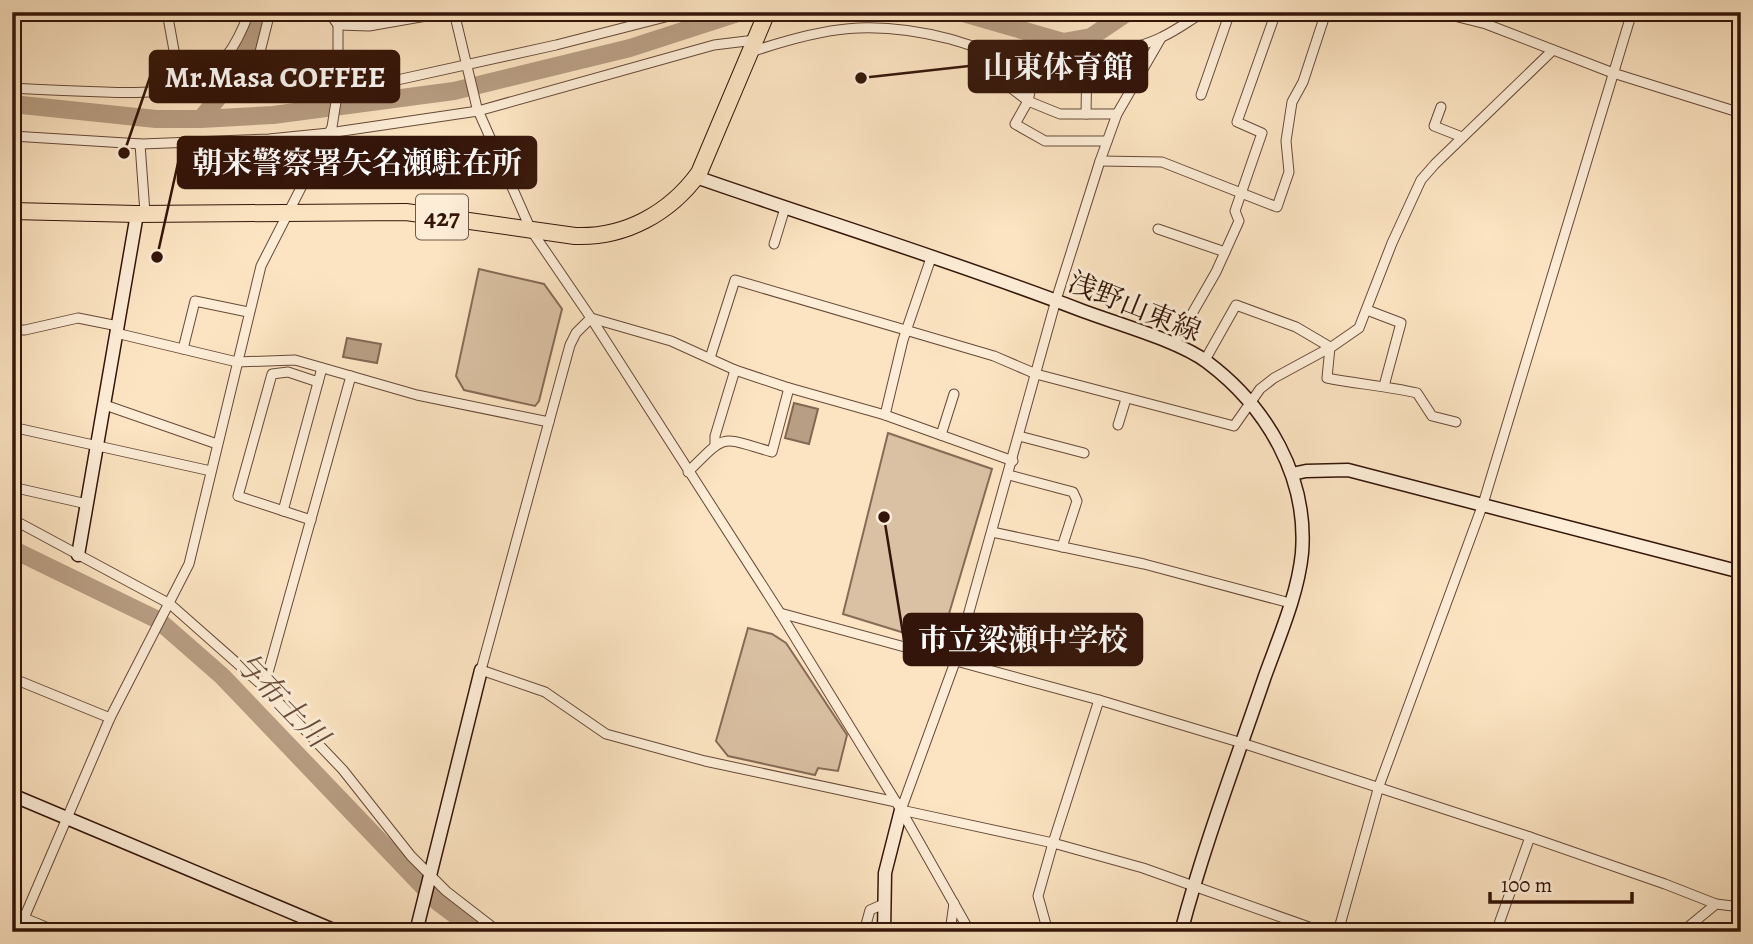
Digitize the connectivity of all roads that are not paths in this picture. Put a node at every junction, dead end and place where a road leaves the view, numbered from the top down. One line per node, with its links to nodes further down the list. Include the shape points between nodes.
1 (167, 12): 26 (street)
2 (248, 12): 26 (street, via 240,37 217,67)
3 (270, 12): 19 (street)
4 (329, 12): 14 (street)
5 (451, 12): 14 (street, via 369,26); 22 (street)
6 (685, 12): 22 (street)
7 (767, 12): 16 (highway, 427)
8 (1204, 12): 15 (street)
9 (1230, 12): 27 (street)
10 (1276, 12): 41 (street, via 1237,122 1262,133)
11 (1326, 12): 41 (street, via 1292,102 1286,141 1289,172 1277,207)
12 (1438, 12): 17 (street, via 1486,24)
13 (1632, 12): 23 (street)
14 (338, 25): 24 (street)
15 (1161, 38): 20 (street); 33 (street)
16 (754, 42): 18 (street, via 874,26 947,38); 30 (street, via 714,45); 40 (highway, 427)
17 (1553, 50): 23 (street); 36 (street)
18 (995, 53): 21 (street); 28 (street, via 997,70 1007,85)
19 (260, 56)
20 (1087, 57): 21 (street); 32 (street)
21 (1036, 63): 28 (street)
22 (466, 66): 24 (street); 30 (street)
23 (1613, 73): 31 (street); 93 (street)
24 (338, 87): 34 (street)
25 (12, 88): 26 (street, via 132,93)
26 (181, 89)
27 (1200, 94)
28 (1028, 101): 32 (street, via 1060,114); 37 (street, via 1015,124 1045,141)
29 (1441, 107): 36 (street, via 1434,126)
30 (477, 109): 34 (street); 47 (street)
31 (1741, 113)
32 (1086, 114): 33 (street)
33 (1117, 114): 37 (street)
34 (330, 130): 38 (street, via 270,139); 45 (street)
35 (12, 136): 38 (street)
36 (1462, 138): 52 (street, via 1421,180)
37 (1107, 141): 39 (street)
38 (140, 144): 44 (street)
39 (1100, 161): 41 (street, via 1162,162); 51 (street)
40 (696, 177): 42 (street, 浅野山東線); 47 (highway, 427, via 670,205 630,227 586,237)
41 (1242, 195): 49 (street, via 1235,211 1239,221)
42 (785, 208): 48 (street); 50 (street, 浅野山東線)
43 (12, 212): 44 (highway, 427)
44 (141, 213): 45 (highway, 427); 56 (street)
45 (288, 213): 47 (highway, 427, via 406,212); 53 (street, via 261,266)
46 (1158, 229): 49 (street)
47 (531, 230): 54 (street)
48 (774, 244)
49 (1225, 252): 58 (street)
50 (931, 258): 51 (street, 浅野山東線); 57 (street)
51 (1056, 300): 58 (street, 浅野山東線); 66 (street)
52 (1367, 310): 59 (street, via 1359,328); 69 (street, via 1401,323)
53 (248, 312): 60 (street, via 195,301); 63 (street)
54 (591, 318): 61 (street, via 671,341); 76 (street, via 571,340); 88 (street)
55 (12, 330): 56 (street, via 78,318)
56 (117, 330): 60 (street); 74 (street)
57 (906, 332): 61 (street, via 735,280); 66 (street, via 994,356); 75 (street)
58 (1174, 345): 62 (street, 浅野山東線)
59 (1330, 347): 62 (street, via 1296,327 1236,305); 69 (street, via 1327,378); 73 (street, via 1274,378)
60 (183, 349): 63 (street)
61 (709, 358): 65 (street)
62 (1205, 360): 73 (street, 浅野山東線)
63 (237, 362): 64 (street, via 295,360); 82 (street)
64 (322, 368): 67 (street); 68 (street)
65 (735, 370): 70 (street); 84 (street)
66 (1036, 374): 72 (street); 81 (street)
67 (351, 376): 76 (street, via 417,395); 96 (street)
68 (318, 382): 94 (street); 94 (street, via 288,372 272,374 239,496)
69 (1384, 386): 77 (street, via 1417,393 1432,416)
70 (789, 388): 75 (street); 84 (street, via 772,452 728,439)
71 (954, 394): 80 (street)
72 (1126, 398): 73 (street, via 1234,426); 78 (street)
73 (1252, 403): 89 (street, 浅野山東線, via 1283,448)
74 (105, 405): 82 (street); 83 (street)
75 (885, 415): 80 (street)
76 (549, 422): 105 (street)
77 (1456, 422)
78 (1118, 425)
79 (14, 430): 83 (street)
80 (941, 435): 86 (street)
81 (1019, 436): 85 (street); 86 (street)
82 (217, 444): 87 (street)
83 (98, 445): 87 (street); 92 (street)
84 (715, 445): 88 (street)
85 (1084, 453)
86 (1013, 461): 90 (street)
87 (211, 471): 102 (street, via 188,564)
88 (688, 472): 103 (street)
89 (1292, 474): 93 (street, via 1349,470); 101 (street, 浅野山東線, via 1302,555)
90 (1009, 475): 97 (street); 98 (street, via 1073,492 1077,501)
91 (12, 486): 92 (street)
92 (87, 504): 99 (street)
93 (1483, 504): 100 (street); 111 (street)
94 (283, 511): 96 (street)
95 (12, 519): 99 (street)
96 (311, 520): 107 (street)
97 (992, 532): 98 (street); 104 (street)
98 (1062, 547): 101 (street)
99 (78, 555): 102 (street)
100 (1741, 572)
101 (1290, 603): 110 (street, 浅野山東線)
102 (169, 606): 107 (street); 109 (street)
103 (780, 613): 104 (street); 113 (street)
104 (955, 662): 108 (street); 113 (street)
105 (481, 670): 113 (street, via 545,692 606,734); 117 (street)
106 (12, 678): 109 (street)
107 (264, 687): 117 (street, via 343,770)
108 (1099, 700): 110 (street); 116 (street)
109 (110, 718): 114 (street)
110 (1242, 743): 111 (street); 118 (street, 浅野山東線)
111 (1379, 786): 115 (street); 137 (street)
112 (12, 794): 114 (street)
113 (899, 806): 116 (street); 119 (street); 120 (street, via 885,873)
114 (67, 818): 124 (street); 125 (street)
115 (1530, 837): 121 (street); 138 (street)
116 (1053, 843): 118 (street); 134 (street, via 1038,896)
117 (430, 878): 128 (street); 129 (street)
118 (1195, 887): 135 (street, 浅野山東線); 136 (street)
119 (954, 903): 132 (street); 133 (street)
120 (884, 904): 130 (street, via 870,910); 131 (street)
121 (1716, 904): 122 (street); 139 (street)
122 (1741, 907)
123 (12, 913): 124 (street)
124 (24, 918): 126 (street)
125 (311, 927): 127 (street)
126 (58, 932)
127 (338, 932)
128 (416, 932)
129 (499, 932)
130 (864, 932)
131 (884, 932)
132 (950, 932)
133 (970, 932)
134 (1048, 932)
135 (1181, 932)
136 (1323, 932)
137 (1338, 932)
138 (1496, 932)
139 (1682, 932)

